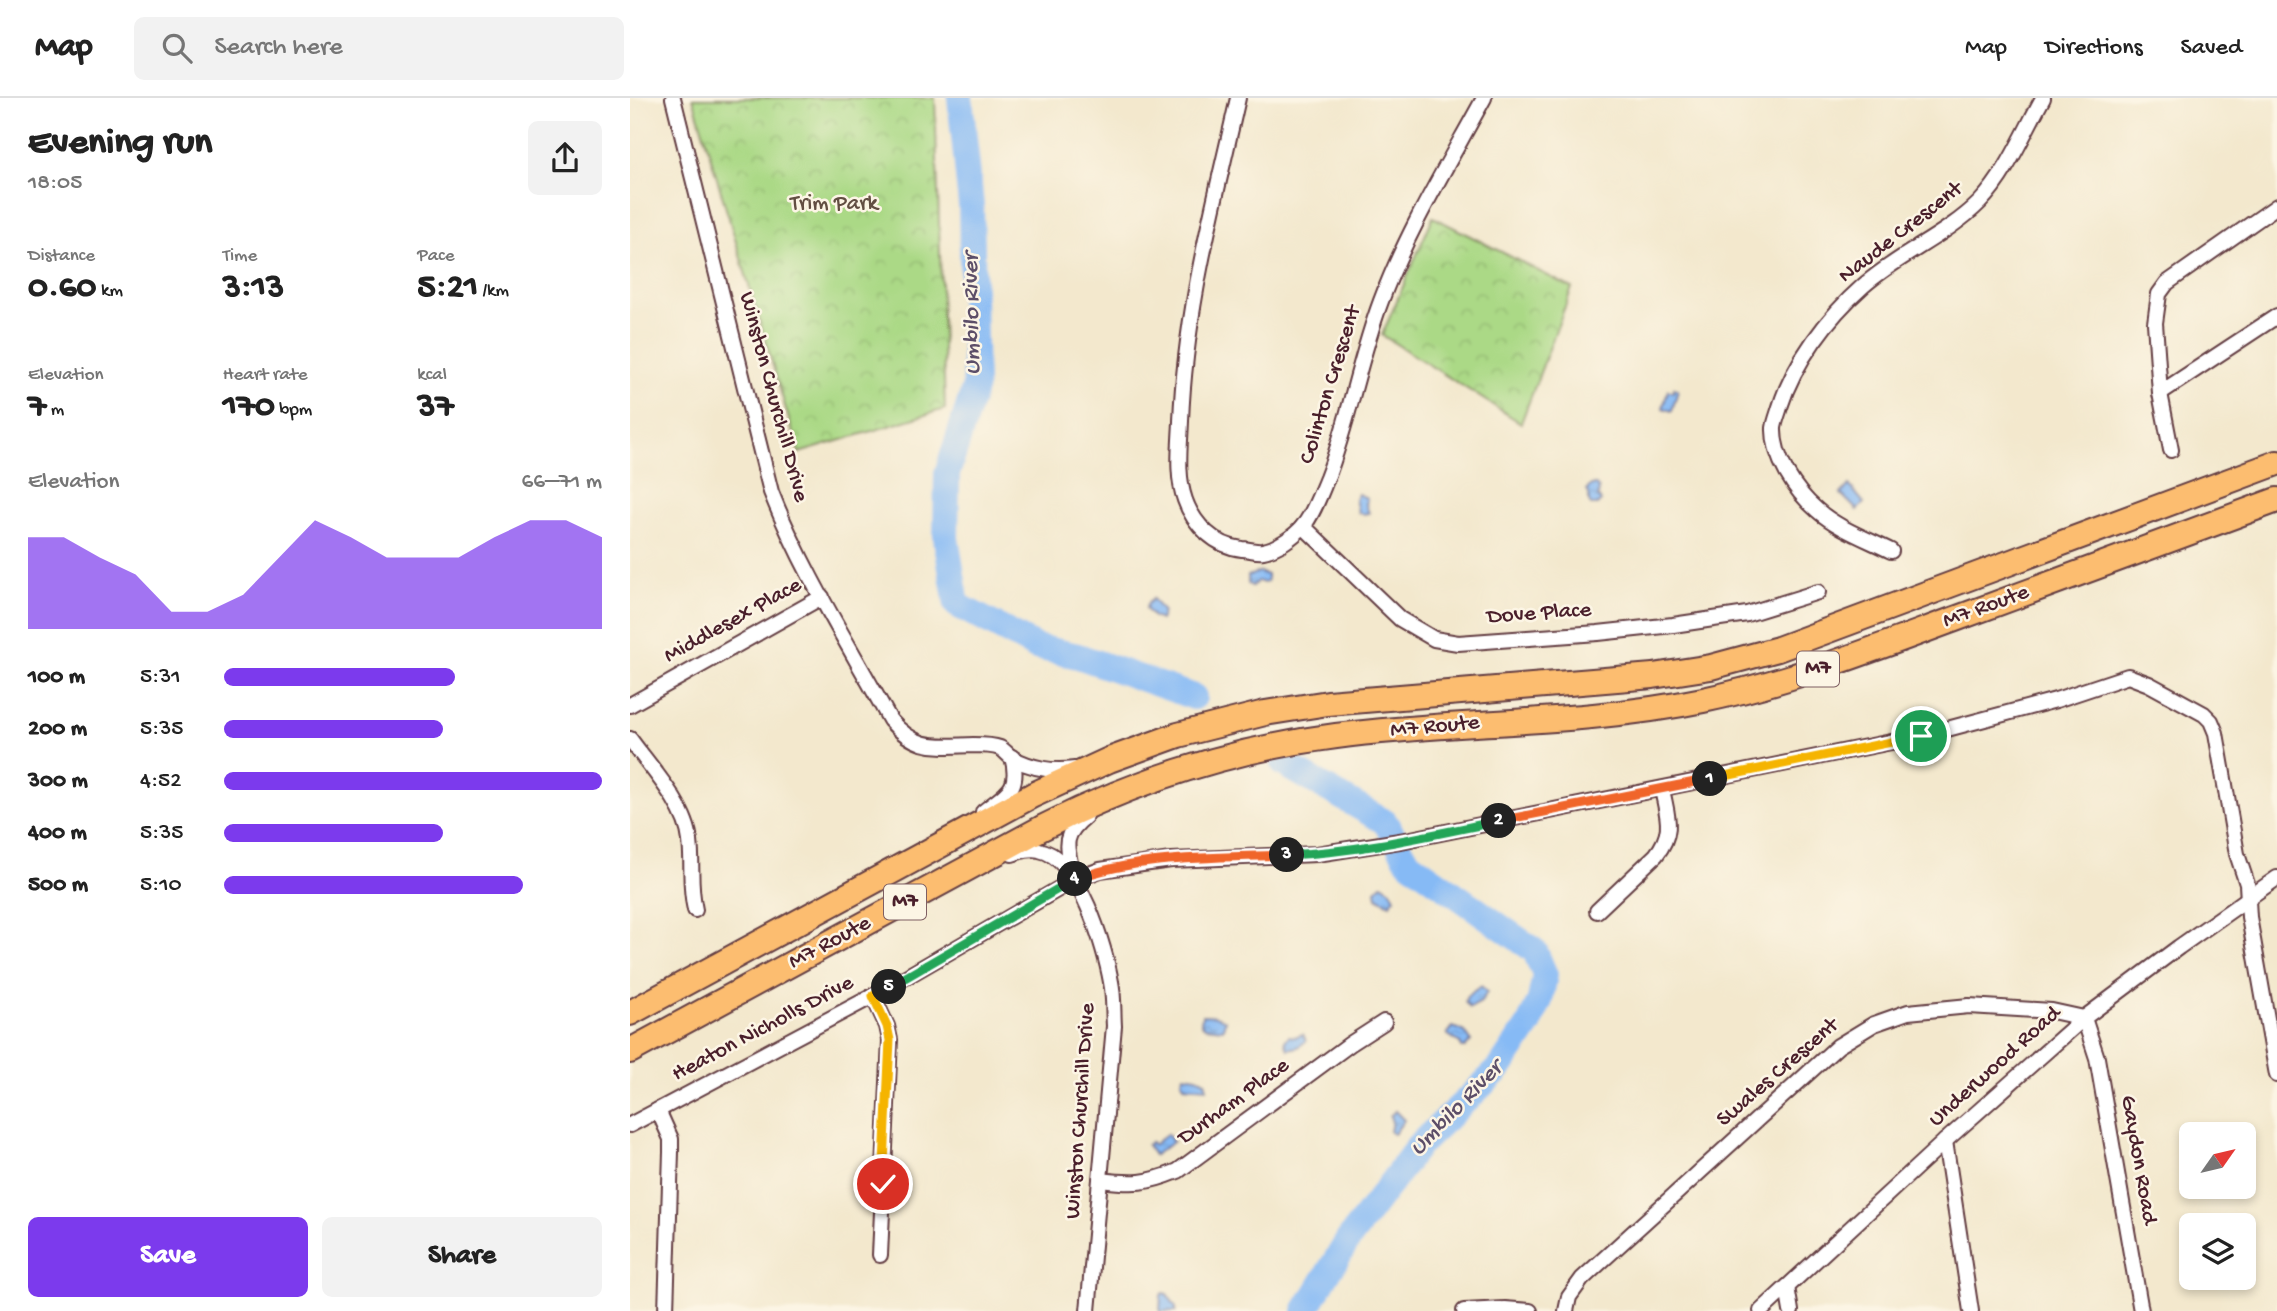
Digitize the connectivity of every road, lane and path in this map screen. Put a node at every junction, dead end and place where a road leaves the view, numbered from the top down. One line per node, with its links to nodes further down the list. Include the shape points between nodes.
1 (673, 98): 14 (street, Winston Churchill Drive, via 771,492)
2 (1238, 98): 11 (street, Colinton Crescent, via 1191,308 1179,473 1185,500 1198,524 1215,541 1262,551 1279,545)
3 (1484, 98): 11 (street, Colinton Crescent, via 1395,267 1371,328 1341,441)
4 (2043, 98): 12 (street, Naude Crescent, via 1982,201 1863,286 1801,362 1782,400 1774,426 1777,454 1802,495 1819,512)
5 (2277, 206): 7 (street, via 2167,283 2159,294 2155,323)
6 (2277, 316): 7 (street)
7 (2160, 393): 8 (street)
8 (2171, 450)
9 (2277, 463): 18 (highway, M7 Route / M7, via 1778,649 1711,667 1591,682 1328,703 1224,722)
10 (2277, 500): 20 (highway, M7 Route / M7, via 1823,667 1703,700 1558,718 1335,736 1187,767)
11 (1303, 526): 13 (street, Dove Place, via 1400,619 1434,639 1458,643 1673,625 1747,614)
12 (1891, 551)
13 (1818, 592)
14 (822, 597): 15 (street, Middlesex Place); 17 (street, Winston Churchill Drive, via 900,732 931,746 999,748)
15 (630, 705)
16 (630, 739): 26 (street, via 682,815 690,839 690,890)
17 (1012, 758): 18 (street, Winston Churchill Drive, via 1047,771); 21 (street, via 1013,785)
18 (1094, 766): 21 (highway, M7 Route / M7)
19 (1662, 789): 24 (street, Heaton Nicholls Drive, via 1317,854 1171,860 1100,870); 25 (street, Heaton Nicholls Drive, via 1921,736 2128,676 2211,721); 27 (street, via 1670,828 1664,844)
20 (1110, 797): 22 (highway, M7 Route / M7); 24 (street, via 1069,834 1067,851)
21 (952, 838): 29 (highway, M7 Route / M7)
22 (968, 869): 24 (street, via 1038,849 1055,858); 32 (highway, M7 Route / M7)
23 (2277, 878): 25 (street, Underwood Road)
24 (1074, 880): 28 (street, Heaton Nicholls Drive); 37 (street, Winston Churchill Drive, via 1095,923 1112,985 1114,1026)
25 (2249, 896): 30 (street, Underwood Road); 33 (street)
26 (695, 910)
27 (1597, 911)
28 (873, 996): 34 (street, Heaton Nicholls Drive); 38 (street, via 890,1040)
29 (630, 1013)
30 (2084, 1017): 36 (street, Underwood Road); 44 (street, Swales Crescent, via 1969,1006 1908,1012 1874,1024 1838,1046 1591,1270 1569,1297); 48 (street, Gaydon Road, via 2098,1058)
31 (1384, 1022): 37 (street, Durham Place, via 1178,1171 1133,1184)
32 (630, 1051)
33 (2277, 1075)
34 (658, 1110): 35 (street, Heaton Nicholls Drive); 40 (street, via 671,1152)
35 (630, 1125)
36 (1945, 1142): 39 (street, Underwood Road); 47 (street)
37 (1100, 1180): 41 (street, Winston Churchill Drive)
38 (880, 1255)
39 (1787, 1287): 45 (street, Underwood Road); 46 (street)
40 (666, 1311)
41 (1088, 1311)
42 (1464, 1311): 43 (street)
43 (1530, 1311)
44 (1566, 1311)
45 (1761, 1311)
46 (1791, 1311)
47 (1971, 1311)
48 (2141, 1311)

